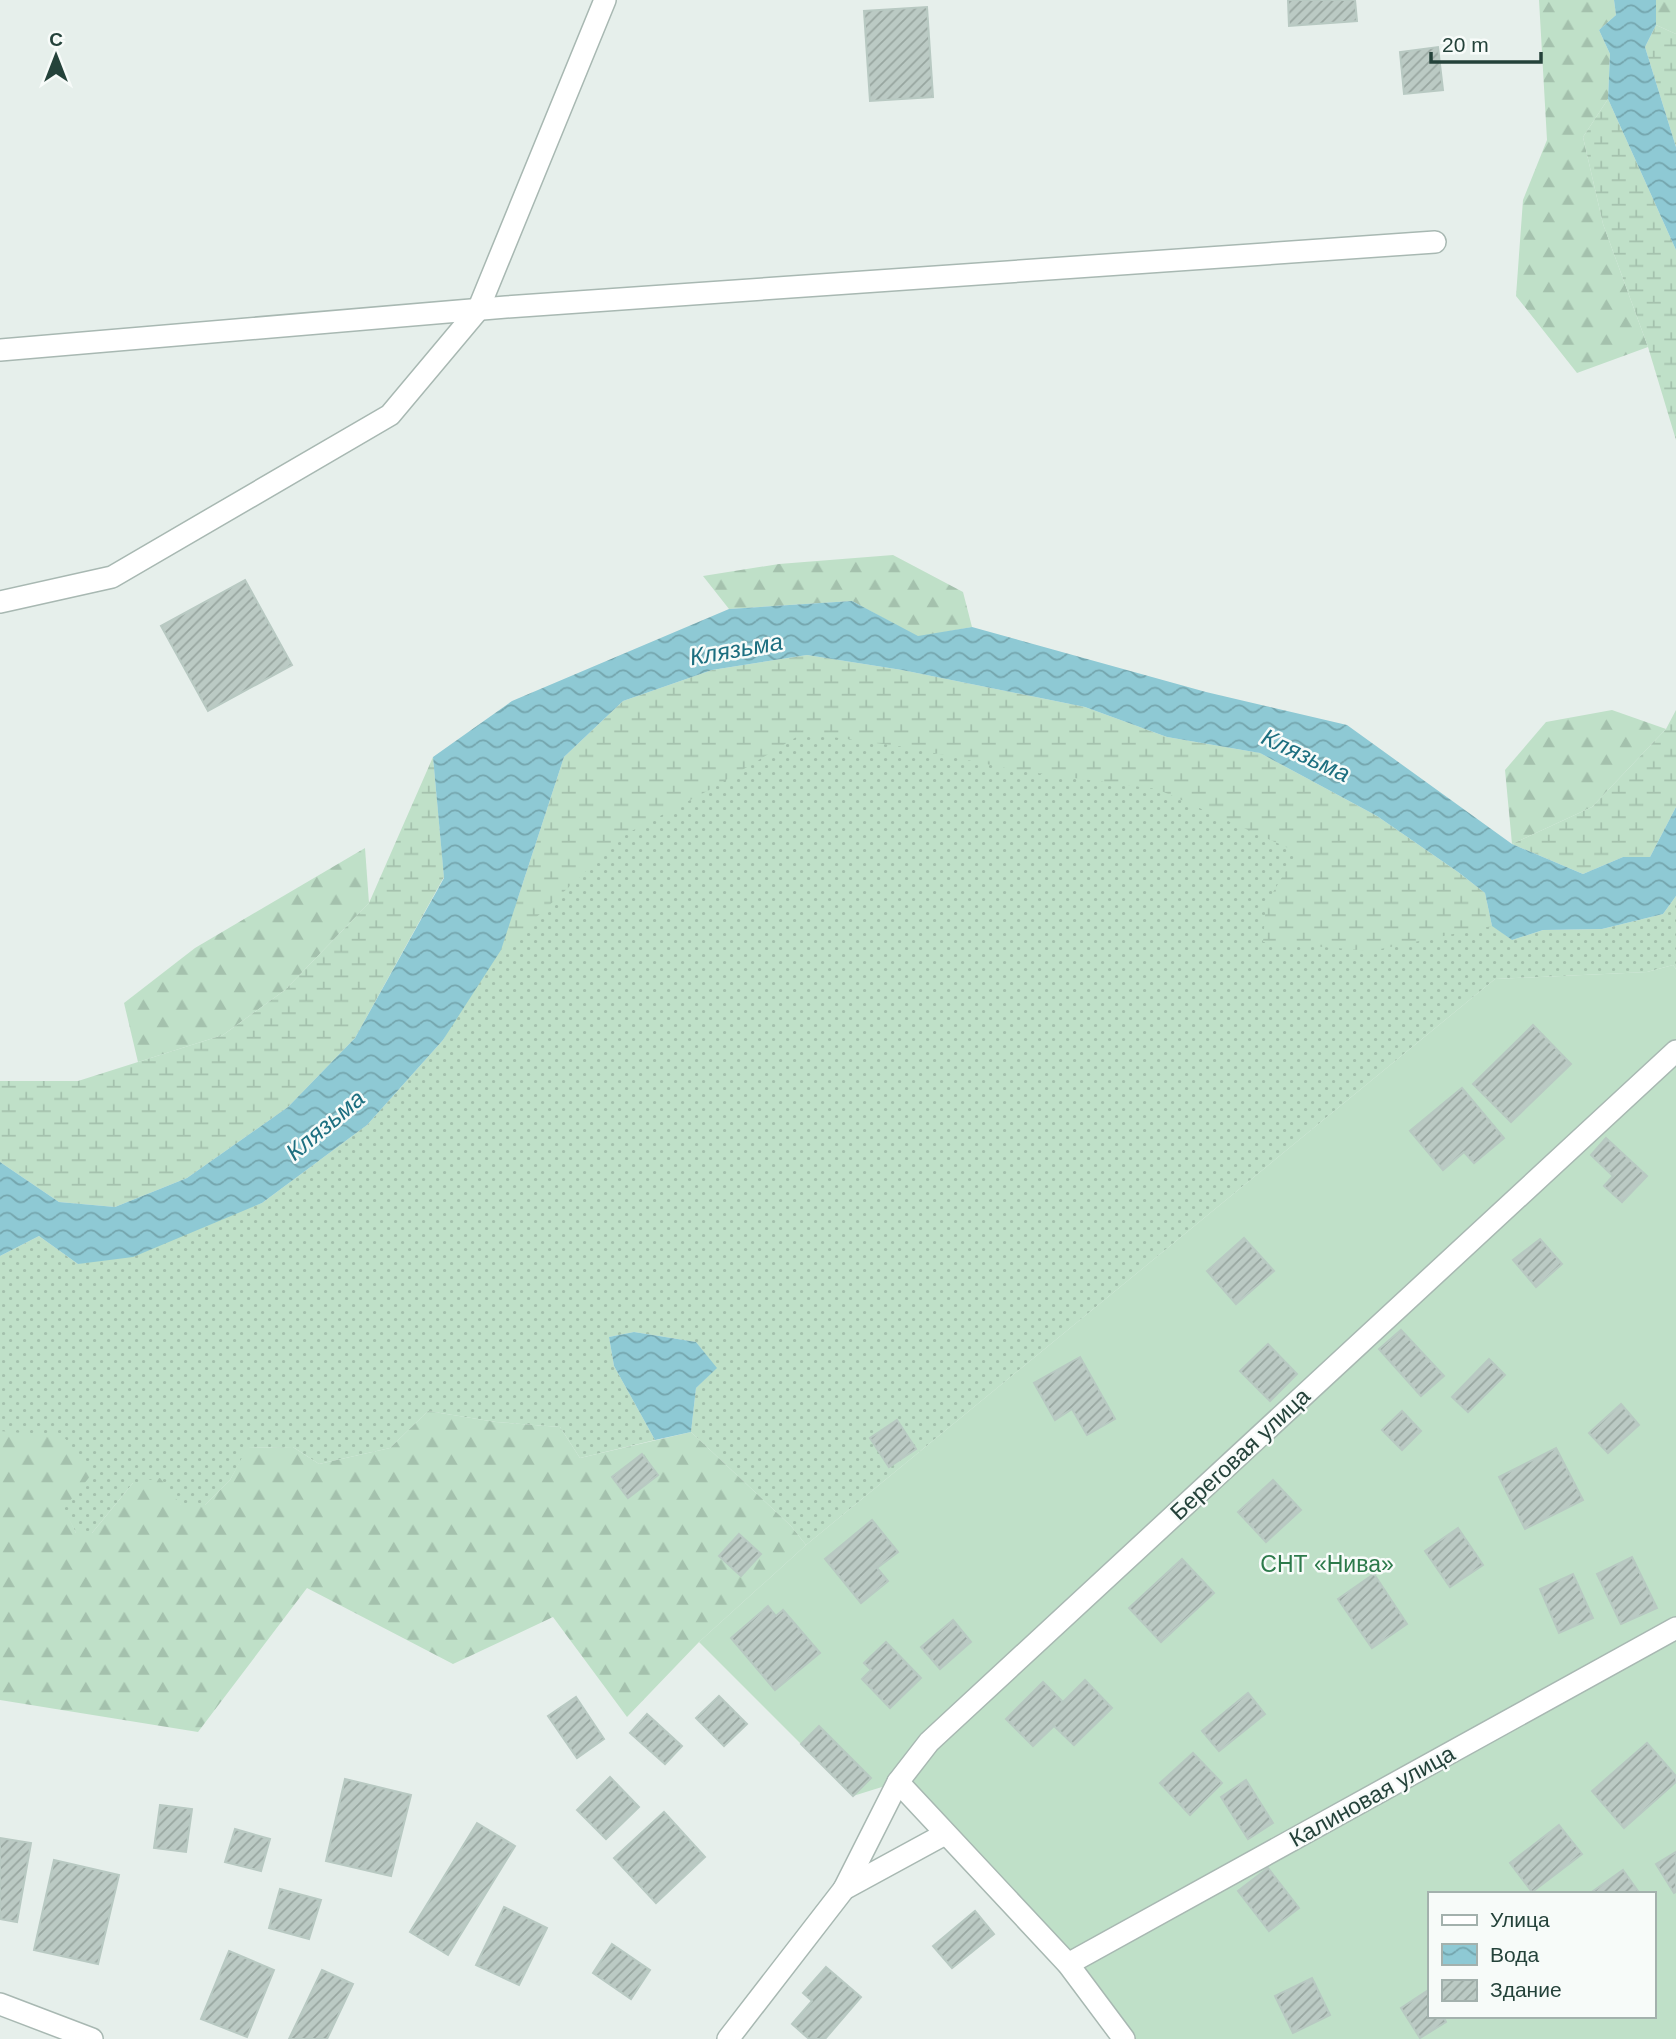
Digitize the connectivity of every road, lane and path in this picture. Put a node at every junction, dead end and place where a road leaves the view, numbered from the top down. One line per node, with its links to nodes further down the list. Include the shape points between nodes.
1 (604, 0): 3 (street)
2 (1435, 242): 3 (street)
3 (478, 310): 4 (street); 5 (street, via 390,415 112,577)
4 (0, 350)
5 (0, 602)
6 (1676, 1051): 8 (street, Береговая улица, via 929,1742)
7 (1676, 1628): 11 (street, Калиновая улица)
8 (898, 1782): 9 (street); 10 (street, Береговая улица)
9 (946, 1835): 10 (street); 11 (street)
10 (844, 1889): 14 (street)
11 (1068, 1965): 15 (street)
12 (0, 2004): 13 (street)
13 (92, 2039)
14 (728, 2039)
15 (1125, 2039)

